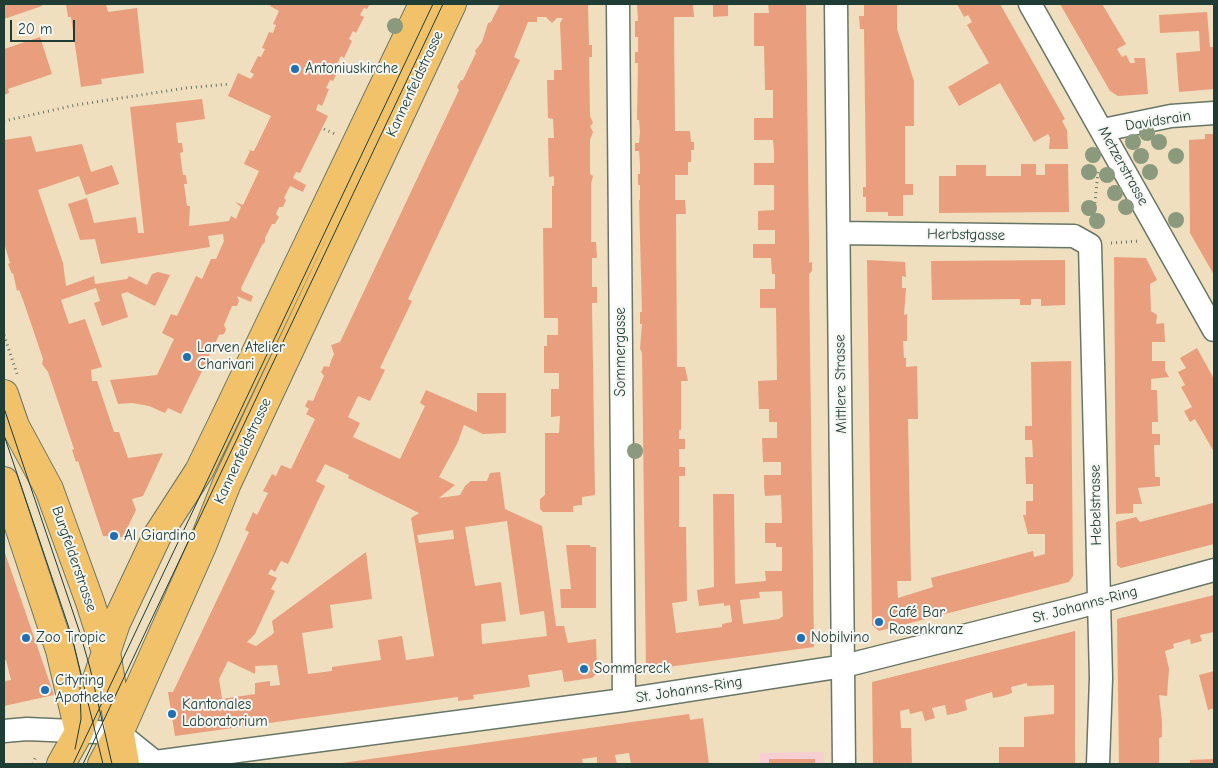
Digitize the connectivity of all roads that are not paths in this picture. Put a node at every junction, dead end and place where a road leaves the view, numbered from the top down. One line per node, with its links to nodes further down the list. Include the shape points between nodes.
1 (423, 4): 15 (main road, Kannenfeldstrasse, via 222,426 199,471 157,536)
2 (452, 4): 20 (main road, Kannenfeldstrasse, via 227,484)
3 (618, 4): 17 (street, Sommergasse)
4 (836, 4): 8 (street, Mittlere Strasse)
5 (1030, 4): 7 (street, Metzerstrasse)
6 (1214, 113): 7 (street, Davidsrain, via 1171,116)
7 (1103, 130): 10 (street, Metzerstrasse)
8 (840, 233): 9 (street, Herbstgasse, via 1074,236); 16 (street, Mittlere Strasse)
9 (1090, 245): 14 (street, Hebelstrasse)
10 (1214, 330)
11 (4, 394): 15 (main road, Burgfelderstrasse, via 15,426 49,488)
12 (4, 481): 19 (main road, via 60,650)
13 (1214, 570): 14 (street, St. Johanns-Ring)
14 (1098, 601): 16 (street, St. Johanns-Ring); 27 (street, Hebelstrasse, via 1101,678)
15 (106, 652): 19 (main road, Kannenfeldstrasse); 20 (main road, Burgfelderstrasse)
16 (844, 666): 17 (street, St. Johanns-Ring); 26 (street, Mittlere Strasse)
17 (624, 700): 21 (street, St. Johanns-Ring)
18 (4, 731): 19 (street)
19 (79, 732): 20 (street); 22 (main road, Kannenfeldstrasse); 23 (main road)
20 (119, 733): 21 (street, St. Johanns-Ring); 24 (main road, Kannenfeldstrasse); 25 (main road, Burgfelderstrasse)
21 (153, 763)
22 (61, 764)
23 (91, 764)
24 (102, 764)
25 (124, 764)
26 (844, 764)
27 (1098, 764)

